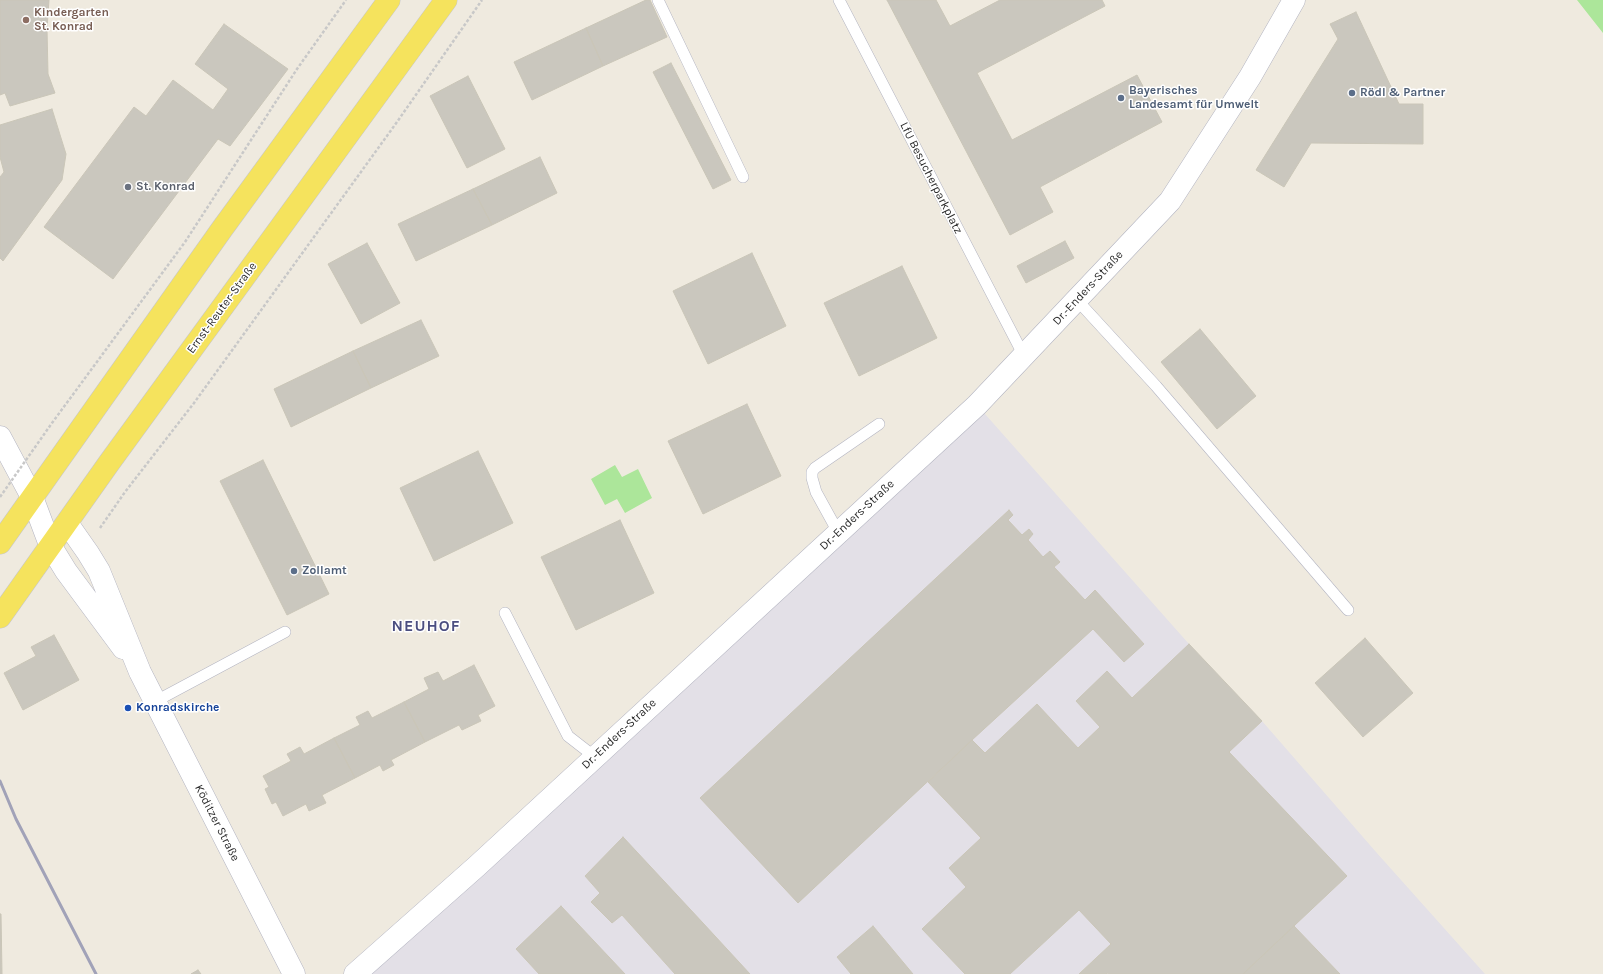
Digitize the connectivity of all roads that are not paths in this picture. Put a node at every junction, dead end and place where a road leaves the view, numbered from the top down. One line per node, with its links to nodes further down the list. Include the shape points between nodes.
1 (389, 0): 11 (main road, via 222,229)
2 (446, 0): 12 (main road, Ernst-Reuter-Straße)
3 (658, 0): 6 (lane)
4 (839, 0): 8 (lane, LfU Besucherparkplatz)
5 (1294, 0): 7 (street, Dr.-Enders-Straße, via 1250,78 1170,201)
6 (743, 177)
7 (1077, 300): 8 (street, Dr.-Enders-Straße); 16 (lane, via 1156,386)
8 (1024, 356): 13 (street, Dr.-Enders-Straße, via 977,406)
9 (879, 424): 13 (lane, via 812,472 816,492)
10 (0, 438): 11 (street, Köditzer Straße)
11 (32, 497): 12 (street, Köditzer Straße); 14 (main road); 15 (street, Köditzer Straße)
12 (67, 523): 15 (main road, Ernst-Reuter-Straße); 20 (street, Köditzer Straße, via 99,571)
13 (838, 532): 22 (street, Dr.-Enders-Straße)
14 (0, 543)
15 (50, 546): 18 (main road, Ernst-Reuter-Straße); 20 (street, Köditzer Straße, via 76,586)
16 (1348, 610)
17 (505, 613): 22 (lane, via 568,736)
18 (0, 617)
19 (285, 632): 21 (lane)
20 (140, 672): 21 (street, Köditzer Straße)
21 (156, 701): 23 (street, Köditzer Straße)
22 (595, 757): 24 (street, Dr.-Enders-Straße)
23 (294, 974)
24 (355, 974)

